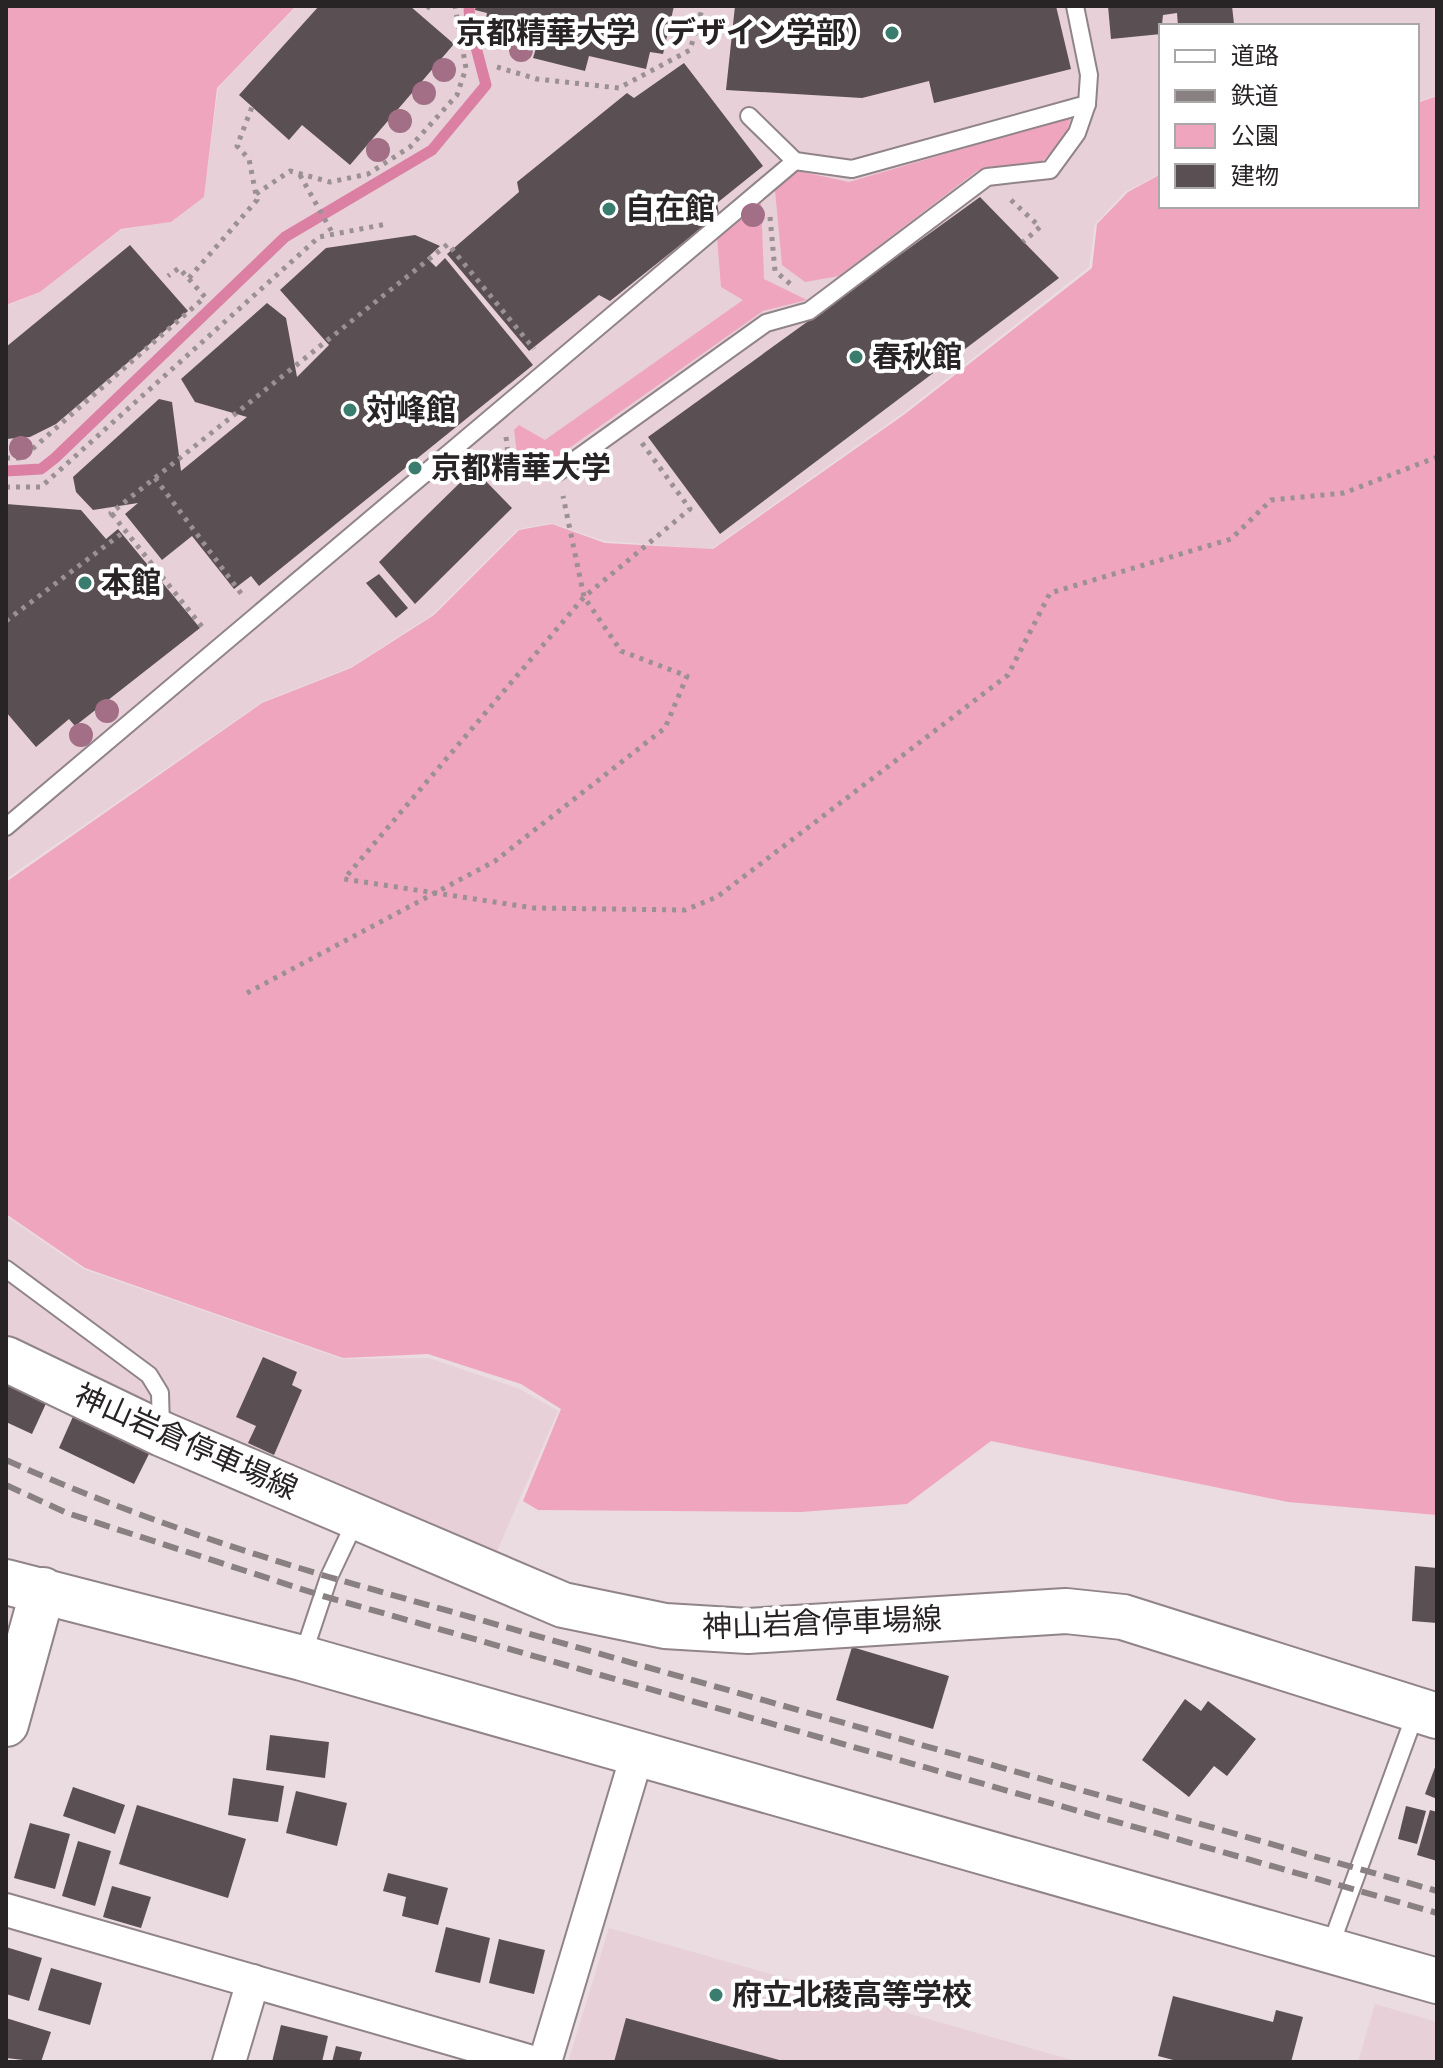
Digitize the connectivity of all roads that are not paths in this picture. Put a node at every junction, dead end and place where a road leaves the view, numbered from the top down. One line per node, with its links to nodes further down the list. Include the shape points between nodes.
1 (1075, 6): 2 (lane, via 1089,75)
2 (1087, 104): 4 (lane, via 852,169); 5 (lane, via 1077,133 1050,170 987,177 809,311 766,323)
3 (749, 116): 4 (lane)
4 (795, 161): 6 (lane)
5 (558, 472)
6 (6, 827)
7 (6, 1269): 9 (lane, via 149,1375 160,1393)
8 (6, 1359): 9 (street, 神山岩倉停車場線)
9 (162, 1434): 10 (street, 神山岩倉停車場線)
10 (356, 1518): 12 (lane); 13 (street, 神山岩倉停車場線, via 563,1605 665,1626 748,1631 1066,1611 1123,1617)
11 (25, 1586): 12 (street); 14 (street)
12 (302, 1658): 15 (street)
13 (1427, 1714): 17 (lane)
14 (6, 1724)
15 (638, 1752): 17 (street); 22 (street)
16 (6, 1910): 18 (street)
17 (1330, 1950): 19 (street)
18 (253, 1981): 20 (street); 21 (street)
19 (1437, 1981)
20 (229, 2062)
21 (532, 2062)
22 (545, 2062)

